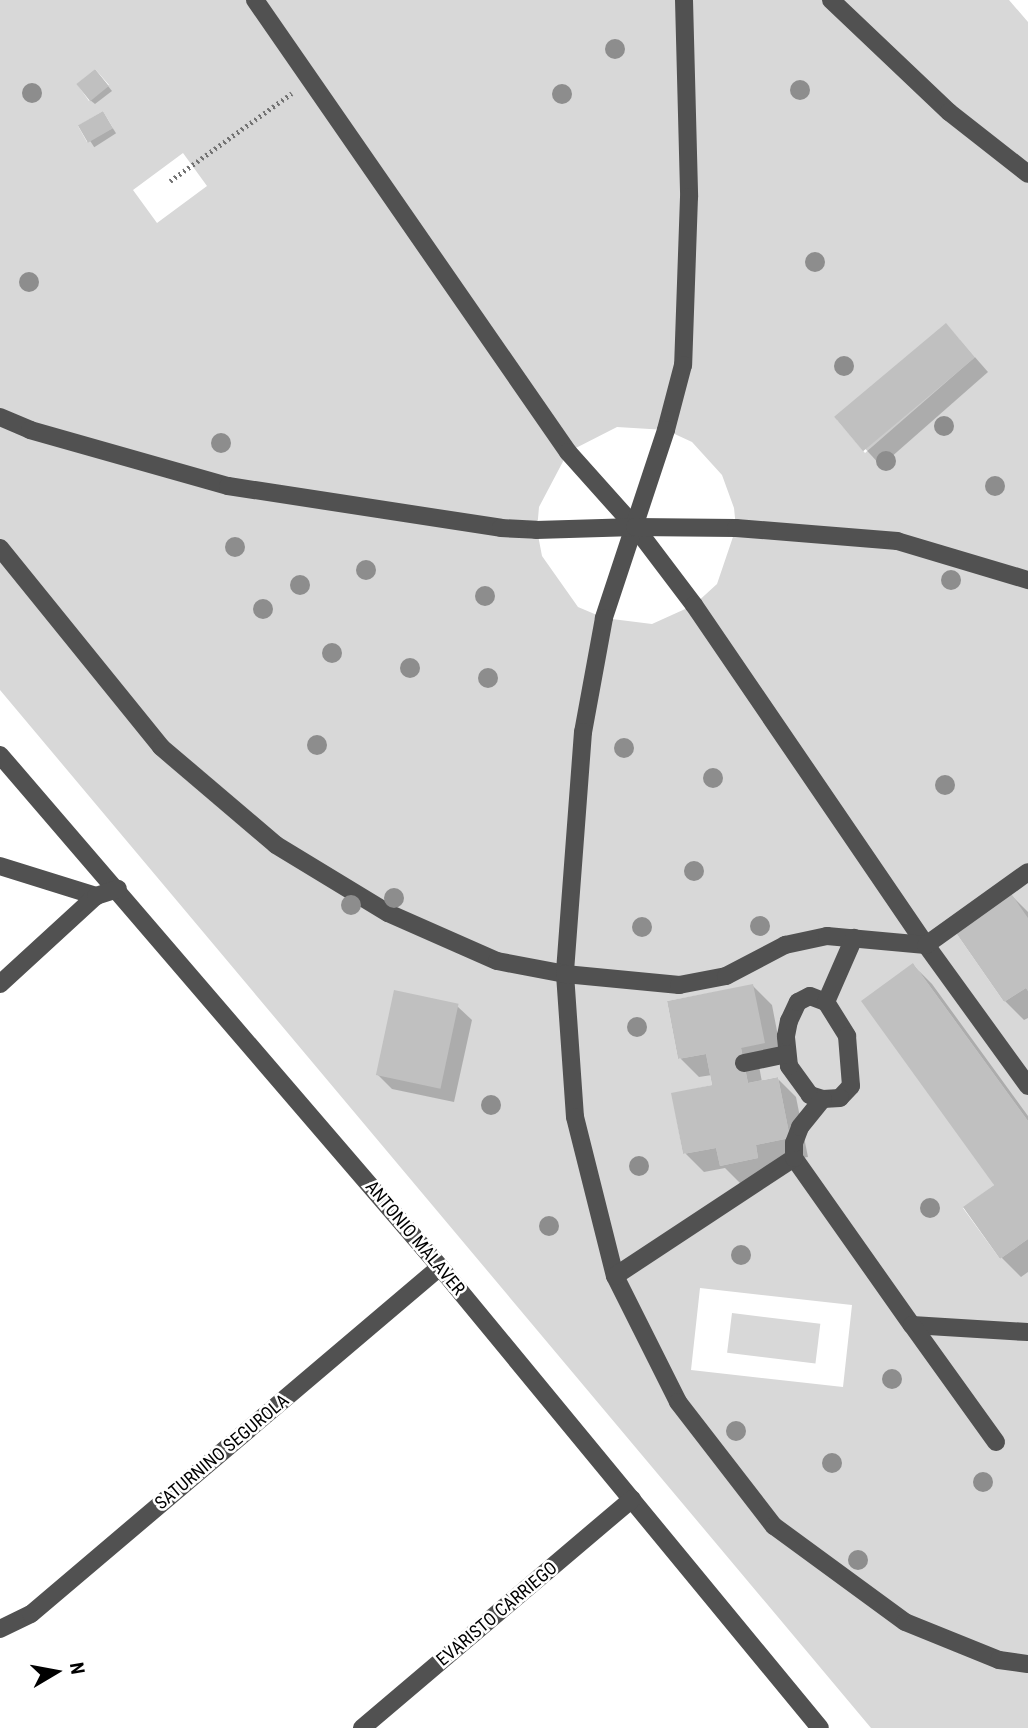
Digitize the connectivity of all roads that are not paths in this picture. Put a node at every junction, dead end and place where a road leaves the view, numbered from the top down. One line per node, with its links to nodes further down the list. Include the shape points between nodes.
1 (256, 0): 6 (street, via 568,452)
2 (684, 0): 6 (street, via 689,197 683,365)
3 (831, 0): 4 (street, via 949,112)
4 (1028, 174)
5 (0, 416): 6 (street, via 30,430 228,485 501,527)
6 (635, 527): 8 (street, via 749,529 897,541); 15 (street, via 694,605); 16 (street, via 604,618 583,732)
7 (0, 548): 16 (street, via 161,747 275,845 388,913 497,961)
8 (1028, 580)
9 (0, 755): 12 (street, ANTONIO MALAVER)
10 (0, 866): 13 (street)
11 (1028, 872): 15 (street)
12 (118, 888): 13 (street); 24 (street, ANTONIO MALAVER)
13 (96, 896): 17 (street)
14 (854, 938): 15 (street); 16 (street, via 827,936 785,945 726,976 678,985); 18 (street)
15 (926, 944): 21 (street)
16 (565, 974): 25 (street, via 575,1117)
17 (0, 984)
18 (826, 1002): 19 (street, via 810,996 798,1002 789,1021); 22 (street, via 847,1036 851,1086 840,1098)
19 (787, 1055): 20 (street); 22 (street, via 798,1081 810,1095)
20 (744, 1063)
21 (1028, 1086)
22 (823, 1099): 23 (street, via 800,1127)
23 (794, 1158): 25 (street); 26 (street)
24 (440, 1267): 29 (street, ANTONIO MALAVER); 30 (street, SATURNINO SEGUROLA, via 31,1614)
25 (615, 1276): 31 (street, via 678,1402 774,1526 905,1622 999,1660)
26 (912, 1325): 27 (street); 28 (street)
27 (1028, 1332)
28 (996, 1442)
29 (632, 1499): 32 (street, EVARISTO CARRIEGO); 33 (street, ANTONIO MALAVER)
30 (0, 1629)
31 (1028, 1664)
32 (362, 1728)
33 (820, 1728)

